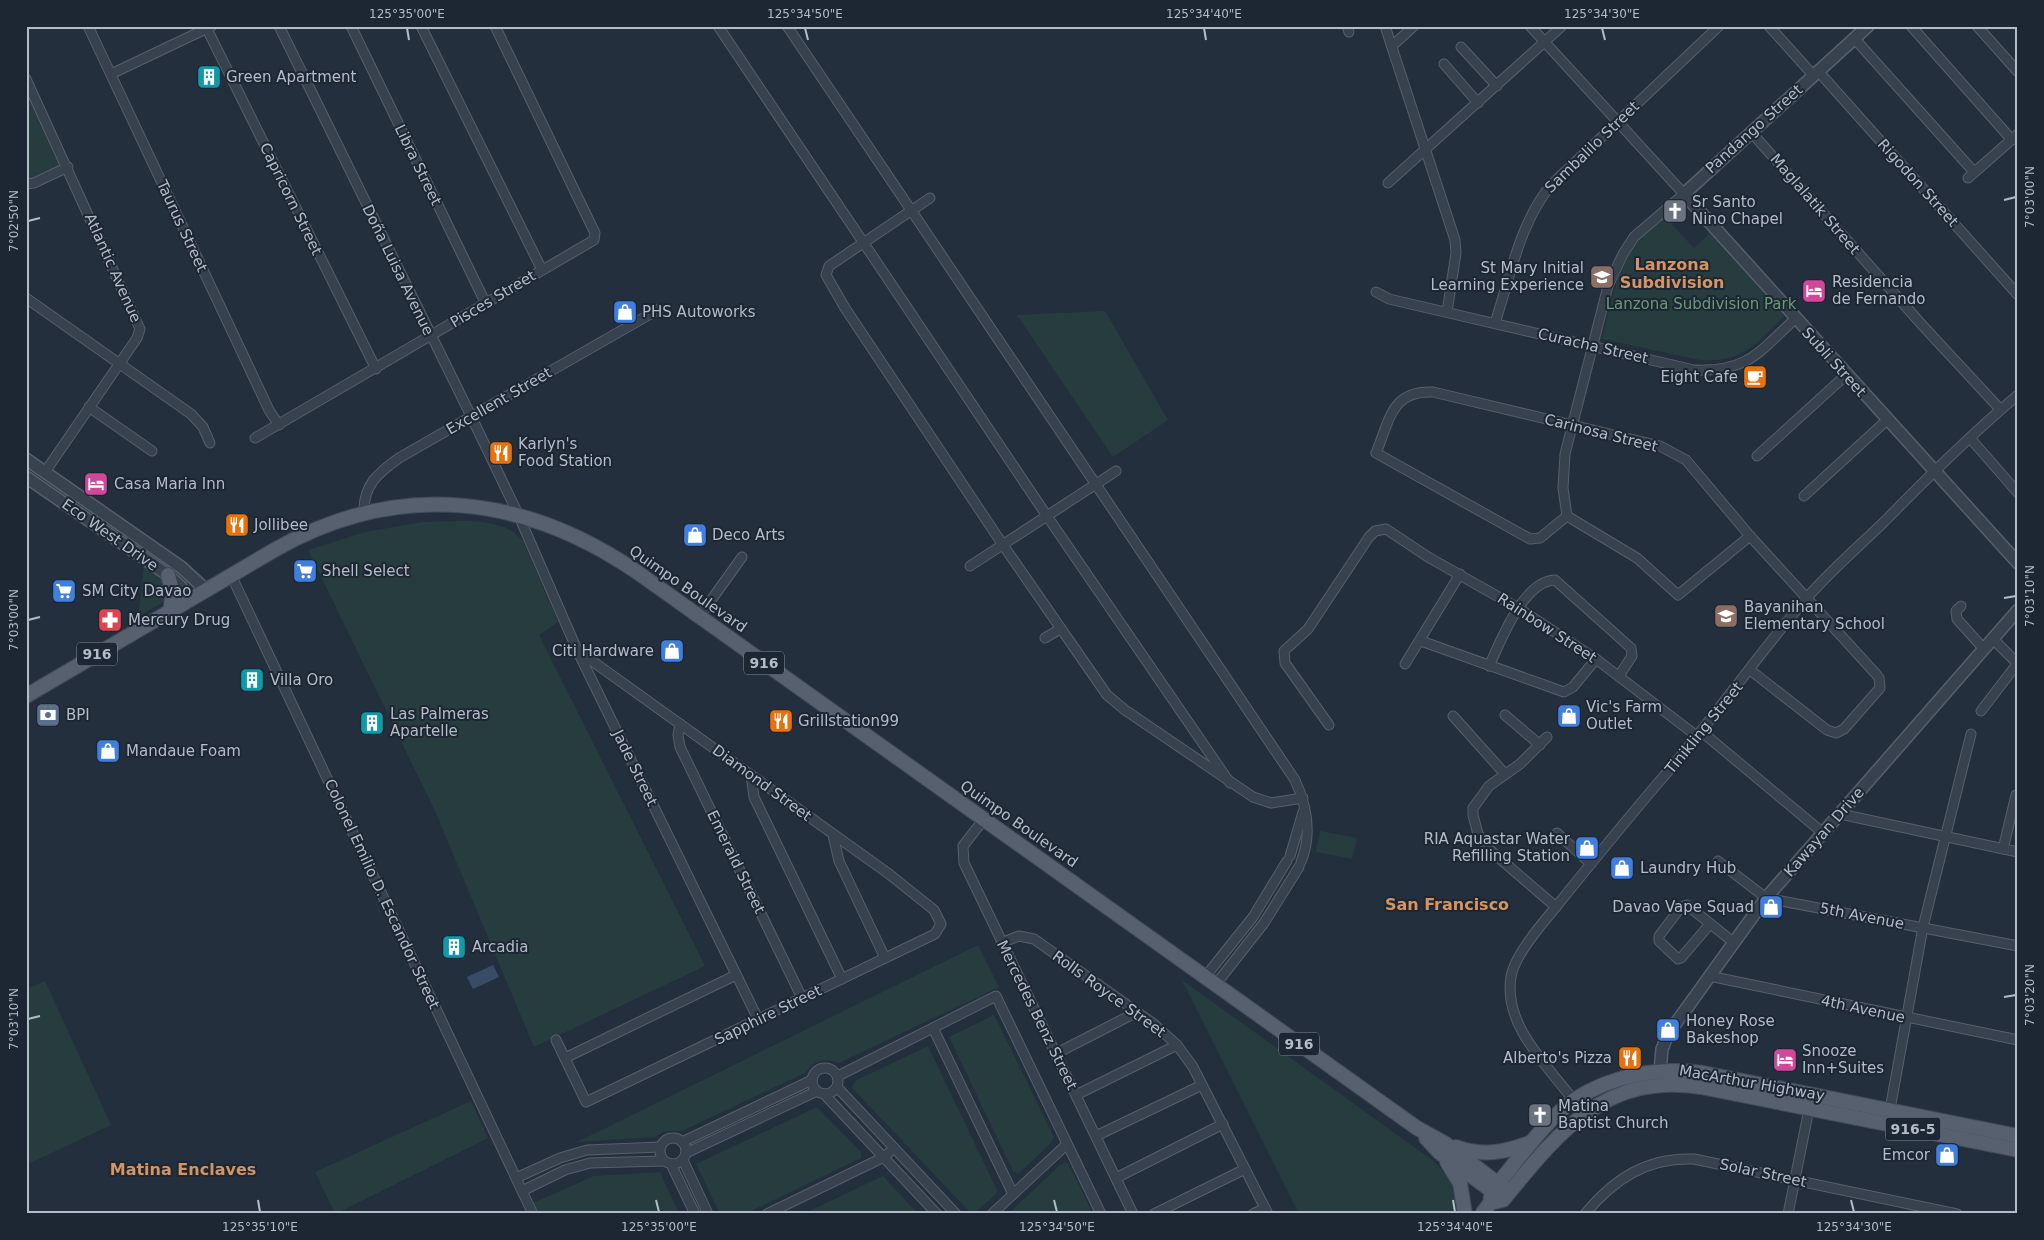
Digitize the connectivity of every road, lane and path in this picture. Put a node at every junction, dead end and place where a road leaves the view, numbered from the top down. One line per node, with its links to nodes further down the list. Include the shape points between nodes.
1 (88, 26): 25 (street, Taurus Street)
2 (279, 26): 49 (street, Doña Luisa Avenue)
3 (351, 26): 44 (street, Libra Street)
4 (421, 26): 40 (street)
5 (495, 26): 40 (street, Pisces Street, via 595,233 590,244)
6 (718, 26): 39 (street)
7 (787, 26): 38 (street)
8 (1385, 26): 20 (street)
9 (1414, 26): 20 (street)
10 (1530, 26): 19 (street, Subli Street)
11 (1562, 26): 19 (street)
12 (1719, 26): 29 (street, Sambalilo Street)
13 (1769, 26): 24 (street, Rigodon Street)
14 (1868, 26): 18 (street, Pandango Street)
15 (1911, 26): 31 (street)
16 (1977, 26): 23 (street)
17 (210, 28): 25 (street); 52 (street, Capricorn Street)
18 (1854, 38): 24 (street, Pandango Street); 31 (street, via 1971,175)
19 (1545, 42): 27 (street); 29 (street, Subli Street)
20 (1392, 46): 32 (street)
21 (1461, 47): 27 (street)
22 (1444, 64): 28 (street)
23 (2018, 72)
24 (1816, 73): 30 (street, Pandango Street); 42 (street, Rigodon Street)
25 (111, 74): 59 (street, Taurus Street, via 269,410)
26 (26, 79): 33 (street, Atlantic Avenue)
27 (1497, 86): 28 (street)
28 (1478, 102): 32 (street)
29 (1618, 121): 36 (street, Subli Street); 48 (street, Sambalilo Street, via 1540,199 1524,234)
30 (1751, 132): 36 (street, Pandango Street); 56 (street, Maglalatik Street)
31 (2015, 137)
32 (1426, 149): 35 (street); 46 (street, via 1455,240)
33 (68, 168): 34 (street); 51 (street, Atlantic Avenue, via 139,324 137,338)
34 (26, 184)
35 (1388, 184)
36 (1684, 194): 47 (street, Subli Street); 50 (street, Pandango Street, via 1634,237 1623,254 1608,286)
37 (930, 198): 38 (street)
38 (910, 210): 39 (street); 72 (street)
39 (863, 241): 77 (street); 81 (street, via 829,266 826,270 828,280)
40 (542, 270): 44 (street, Pisces Street)
41 (1376, 292): 46 (street, Curacha Street, via 1389,299)
42 (2018, 295)
43 (26, 298): 51 (street)
44 (486, 304): 49 (street, Pisces Street)
45 (659, 308): 57 (street, Excellent Street)
46 (1447, 312): 48 (street, Curacha Street)
47 (1795, 319): 50 (street, Curacha Street, via 1742,364 1716,371 1694,370); 53 (street, Subli Street)
48 (1496, 323): 50 (street, Curacha Street)
49 (431, 336): 52 (street, Pisces Street); 57 (street, Doña Luisa Avenue)
50 (1593, 346): 60 (street, Pandango Street)
51 (119, 363): 55 (street, Atlantic Avenue); 63 (street, via 191,414 203,427)
52 (376, 369): 59 (street, Pisces Street)
53 (1846, 375): 58 (street, Subli Street); 65 (street)
54 (2018, 394): 56 (street, Tinikling Street)
55 (89, 407): 64 (street); 68 (street, Atlantic Avenue)
56 (2000, 409): 62 (street, Tinikling Street)
57 (472, 418): 75 (street, Excellent Street, via 399,458 376,475 367,489); 76 (street, Doña Luisa Avenue)
58 (1887, 420): 69 (street, Subli Street); 74 (street)
59 (279, 425): 61 (street, Pisces Street)
60 (1571, 426): 78 (street, Pandango Street, via 1562,471); 78 (street, Carinosa Street, via 1420,391 1400,399 1376,453 1530,539 1540,538); 79 (street, Carinosa Street, via 1643,442 1675,453 1694,468)
61 (255, 438)
62 (1970, 438): 69 (street, Tinikling Street); 73 (street)
63 (210, 444)
64 (152, 451)
65 (1757, 456)
66 (26, 458): 68 (street, Eco West Drive)
67 (1116, 471): 72 (street)
68 (45, 472): 71 (street); 80 (street, Eco West Drive)
69 (1934, 472): 84 (street, Subli Street); 90 (street, Tinikling Street)
70 (26, 477): 71 (street, Eco West Drive)
71 (36, 484): 82 (street, Eco West Drive)
72 (1094, 485): 77 (street); 123 (street, via 1295,780)
73 (2018, 493)
74 (1804, 496)
75 (364, 513): 76 (main road, Quimpo Boulevard / 916, via 395,507 444,505); 88 (main road, Quimpo Boulevard / 916, via 301,534)
76 (518, 514): 96 (main road, Quimpo Boulevard / 916, via 589,542); 102 (street, Jade Street)
77 (1047, 516): 81 (street); 121 (street)
78 (1567, 516): 79 (street, via 1637,558 1678,595)
79 (1750, 536): 90 (street, Carinosa Street)
80 (138, 537): 82 (street); 89 (street, Eco West Drive, via 181,567)
81 (1003, 545): 85 (street); 97 (street)
82 (129, 548): 87 (street, Eco West Drive)
83 (742, 557): 96 (street)
84 (2018, 563)
85 (970, 566)
86 (1460, 574): 93 (street, Rainbow Street); 100 (street); 114 (street, Rainbow Street, via 1389,531 1380,529 1369,536 1308,629 1284,650 1285,663)
87 (168, 575): 91 (street, Eco West Drive); 95 (main road, via 173,594)
88 (231, 575): 89 (main road, Quimpo Boulevard / 916); 183 (street, Colonel Emilio D. Escandor Street)
89 (206, 590): 91 (main road, Quimpo Boulevard / 916)
90 (1807, 598): 107 (street, Tinikling Street); 107 (street, Carinosa Street, via 1876,674 1880,684 1876,694 1844,729 1836,733 1827,730)
91 (189, 599): 95 (main road, Quimpo Boulevard / 916)
92 (1961, 606): 101 (street, via 1956,611 1956,619)
93 (1518, 608): 103 (street, Rainbow Street); 106 (street); 108 (street, via 1545,582 1559,582 1631,648 1632,656)
94 (2018, 610): 99 (street, Kawayan Drive)
95 (170, 611): 109 (main road, Quimpo Boulevard / 916)
96 (699, 617): 125 (main road, Quimpo Boulevard / 916)
97 (1060, 629): 98 (street); 121 (street, via 1115,703)
98 (1045, 638)
99 (1992, 638): 101 (street, Kawayan Drive); 105 (street)
100 (1421, 641): 104 (street); 106 (street)
101 (1983, 648): 124 (street, Kawayan Drive)
102 (578, 652): 113 (street, Diamond Street); 145 (street, Jade Street)
103 (1596, 659): 106 (street, via 1573,687 1564,692); 108 (street, Rainbow Street)
104 (1405, 664)
105 (2017, 664): 110 (street)
106 (1489, 666)
107 (1750, 670): 115 (street, Tinikling Street)
108 (1619, 676): 115 (street, Rainbow Street)
109 (26, 696)
110 (1981, 711)
111 (1505, 715): 118 (street)
112 (1453, 716): 119 (street)
113 (680, 724): 120 (street, Diamond Street); 149 (street, Emerald Street, via 680,747)
114 (1329, 725)
115 (1700, 734): 127 (street, Rainbow Street); 133 (street, Tinikling Street)
116 (1971, 734): 129 (street)
117 (1547, 737): 118 (street)
118 (1540, 745): 119 (street)
119 (1505, 774): 137 (street, via 1489,786 1473,808 1478,834 1491,851)
120 (752, 775): 128 (street, Diamond Street); 147 (street, via 754,797)
121 (1230, 783): 123 (street, via 1270,803)
122 (2016, 796): 130 (street)
123 (1303, 803): 134 (street, via 1297,837); 135 (street, via 1308,838)
124 (1840, 814): 127 (street, Kawayan Drive); 129 (street)
125 (984, 819): 142 (street, Mercedes Benz Street, via 963,846 962,858); 148 (main road, Quimpo Boulevard / 916)
126 (1557, 833): 133 (street)
127 (1823, 833): 136 (street, Kawayan Drive)
128 (834, 835): 138 (street, Diamond Street, via 934,910); 144 (street, via 840,862)
129 (1945, 838): 130 (street); 140 (street)
130 (2003, 849): 131 (street)
131 (2018, 852)
132 (1718, 861): 136 (street, 5th Avenue)
133 (1590, 863): 137 (street, Tinikling Street)
134 (1281, 872): 135 (street); 148 (street)
135 (1292, 878): 148 (street, via 1251,942)
136 (1766, 898): 140 (street, 5th Avenue); 141 (street, Kawayan Drive)
137 (1556, 907): 166 (street, Tinikling Street, via 1511,974 1510,1004 1526,1037)
138 (941, 920): 144 (street, Sapphire Street, via 935,934)
139 (1710, 924): 139 (street, via 1681,958 1669,953 1658,942 1658,936 1684,905 1690,906); 141 (street)
140 (1923, 928): 143 (street, 5th Avenue); 151 (street)
141 (1733, 942): 146 (street, Kawayan Drive)
142 (1002, 943): 150 (street, Rolls Royce Street, via 1018,936 1034,939); 157 (street, Mercedes Benz Street)
143 (2018, 946)
144 (885, 958): 147 (street, Sapphire Street)
145 (736, 975): 152 (street, Jade Street); 158 (street)
146 (1709, 976): 151 (street, 4th Avenue); 159 (street, Kawayan Drive, via 1666,1039)
147 (842, 979): 149 (street, Sapphire Street)
148 (1210, 980): 177 (main road, Quimpo Boulevard / 916)
149 (802, 998): 152 (street, Sapphire Street)
150 (1137, 1012): 156 (street, Rolls Royce Street); 157 (street)
151 (1906, 1018): 155 (street, 4th Avenue); 168 (street)
152 (758, 1019): 158 (street, Sapphire Street, via 586,1102)
153 (933, 1028): 160 (street); 174 (street, via 996,996); 187 (street)
154 (556, 1040): 158 (street)
155 (2018, 1040)
156 (1177, 1045): 162 (street, Rolls Royce Street); 165 (street)
157 (1056, 1054): 165 (street, Mercedes Benz Street)
158 (565, 1058)
159 (1660, 1072): 166 (main road, MacArthur Highway / 916-5, via 1599,1086); 167 (main road, MacArthur Highway / 916-5, via 1703,1073)
160 (838, 1076): 161 (street, via 829,1068 821,1068); 163 (street)
161 (812, 1080): 164 (street); 172 (street)
162 (1202, 1084): 169 (street, Rolls Royce Street); 170 (street)
163 (837, 1087): 164 (street, via 832,1092); 176 (street)
164 (820, 1092): 179 (street); 180 (street)
165 (1076, 1095): 170 (street, Mercedes Benz Street)
166 (1574, 1101): 173 (main road, MacArthur Highway / 916-5)
167 (1810, 1102): 168 (main road, MacArthur Highway / 916-5); 185 (street); 188 (main road, MacArthur Highway / 916-5, via 1685,1085 1634,1090 1587,1112 1562,1131)
168 (1888, 1117): 171 (main road, MacArthur Highway / 916-5); 178 (main road, MacArthur Highway / 916-5)
169 (1222, 1124): 182 (street, Rolls Royce Street); 184 (street)
170 (1096, 1136): 184 (street, Mercedes Benz Street)
171 (2018, 1136)
172 (682, 1142): 175 (street, via 672,1138); 179 (street)
173 (1533, 1142): 177 (main road, via 1485,1154); 188 (main road, MacArthur Highway / 916-5)
174 (1068, 1144): 187 (street); 197 (street)
175 (660, 1147): 181 (street, via 660,1154); 183 (street, via 587,1150)
176 (894, 1148): 180 (street); 195 (street)
177 (1442, 1148): 188 (main road, Quimpo Boulevard / 916); 201 (main road, via 1458,1179)
178 (2018, 1150)
179 (685, 1157): 181 (street); 192 (street)
180 (884, 1157): 193 (street); 194 (street)
181 (667, 1162): 186 (street, via 590,1163 565,1170); 191 (street)
182 (1245, 1168): 189 (street, Rolls Royce Street); 199 (street)
183 (516, 1178): 186 (street, Colonel Emilio D. Escandor Street)
184 (1116, 1178): 198 (street, Mercedes Benz Street)
185 (1794, 1180): 202 (street, Solar Street, via 1694,1159 1667,1159 1629,1173 1605,1191); 203 (street); 204 (street, Solar Street)
186 (522, 1191): 190 (street, Colonel Emilio D. Escandor Street)
187 (1013, 1194): 196 (street)
188 (1496, 1197)
189 (1267, 1211): 200 (street)
190 (533, 1214)
191 (695, 1214)
192 (708, 1214)
193 (767, 1214)
194 (937, 1214)
195 (956, 1214)
196 (992, 1214)
197 (1101, 1214)
198 (1134, 1214)
199 (1154, 1214)
200 (1253, 1214)
201 (1465, 1214)
202 (1584, 1214)
203 (1788, 1214)
204 (1957, 1214)

